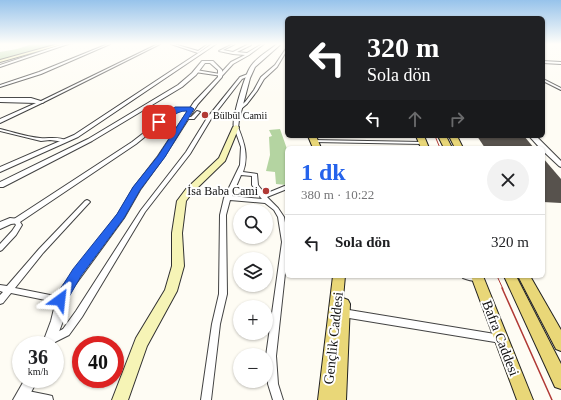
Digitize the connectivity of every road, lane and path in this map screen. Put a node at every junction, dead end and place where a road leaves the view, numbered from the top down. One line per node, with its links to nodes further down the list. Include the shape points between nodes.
1 (10, 63): 10 (street)
2 (65, 63): 15 (street)
3 (121, 63): 18 (street)
4 (186, 63): 27 (street)
5 (203, 63): 11 (street)
6 (212, 63): 12 (street, via 217,66)
7 (233, 63): 12 (street)
8 (257, 63): 13 (street)
9 (278, 63): 19 (street, via 262,78 246,104)
10 (0, 66)
11 (196, 71): 12 (street); 39 (street, via 180,86 90,140)
12 (221, 75): 20 (street)
13 (249, 75): 19 (street); 60 (street, via 241,78 209,119 188,153 158,190 131,230 79,314 66,332)
14 (545, 81): 16 (street)
15 (0, 86)
16 (561, 89)
17 (0, 100): 18 (street)
18 (41, 102): 21 (street)
19 (240, 108): 22 (street)
20 (194, 110): 44 (street, via 177,109 134,143); 56 (street, via 136,189 121,216 77,272)
21 (0, 121)
22 (236, 127): 38 (street, via 244,154); 67 (main road, via 222,159 182,201 177,233 178,266 171,291 141,343)
23 (0, 130): 27 (street, via 41,140)
24 (370, 138): 30 (street)
25 (534, 138): 33 (street)
26 (540, 138): 35 (street)
27 (66, 141): 37 (street)
28 (348, 141): 29 (street); 30 (street); 32 (street)
29 (313, 142)
30 (371, 142): 31 (street)
31 (423, 142)
32 (349, 146)
33 (542, 146)
34 (545, 149): 36 (street)
35 (561, 161)
36 (561, 165)
37 (0, 170)
38 (240, 173): 41 (street); 42 (street, via 255,175 254,185)
39 (0, 186)
40 (285, 188): 42 (street)
41 (227, 198): 42 (street); 68 (street, via 222,237 223,294 216,324)
42 (265, 199): 46 (street, via 281,217)
43 (87, 202): 55 (street, via 41,250)
44 (16, 221): 45 (street); 47 (street, via 18,224 14,232)
45 (0, 226)
46 (285, 237)
47 (0, 248)
48 (285, 250): 69 (street, via 271,356 273,384)
49 (339, 278): 70 (main road, Gençlik Caddesi)
50 (346, 278): 58 (main road, Gençlik Caddesi)
51 (474, 278): 61 (main road, Bafra Caddesi)
52 (511, 278): 63 (main road)
53 (525, 278): 62 (main road)
54 (0, 288): 55 (street)
55 (9, 289): 56 (street); 57 (street)
56 (60, 300): 59 (street)
57 (0, 301)
58 (343, 313): 61 (street); 71 (main road, Gençlik Caddesi)
59 (52, 336)
60 (60, 336)
61 (502, 339): 72 (main road, Bafra Caddesi)
62 (561, 344)
63 (561, 381)
64 (27, 388): 65 (street)
65 (22, 398): 66 (street)
66 (48, 400)
67 (120, 400)
68 (206, 400)
69 (278, 400)
70 (326, 400)
71 (338, 400)
72 (525, 400)

